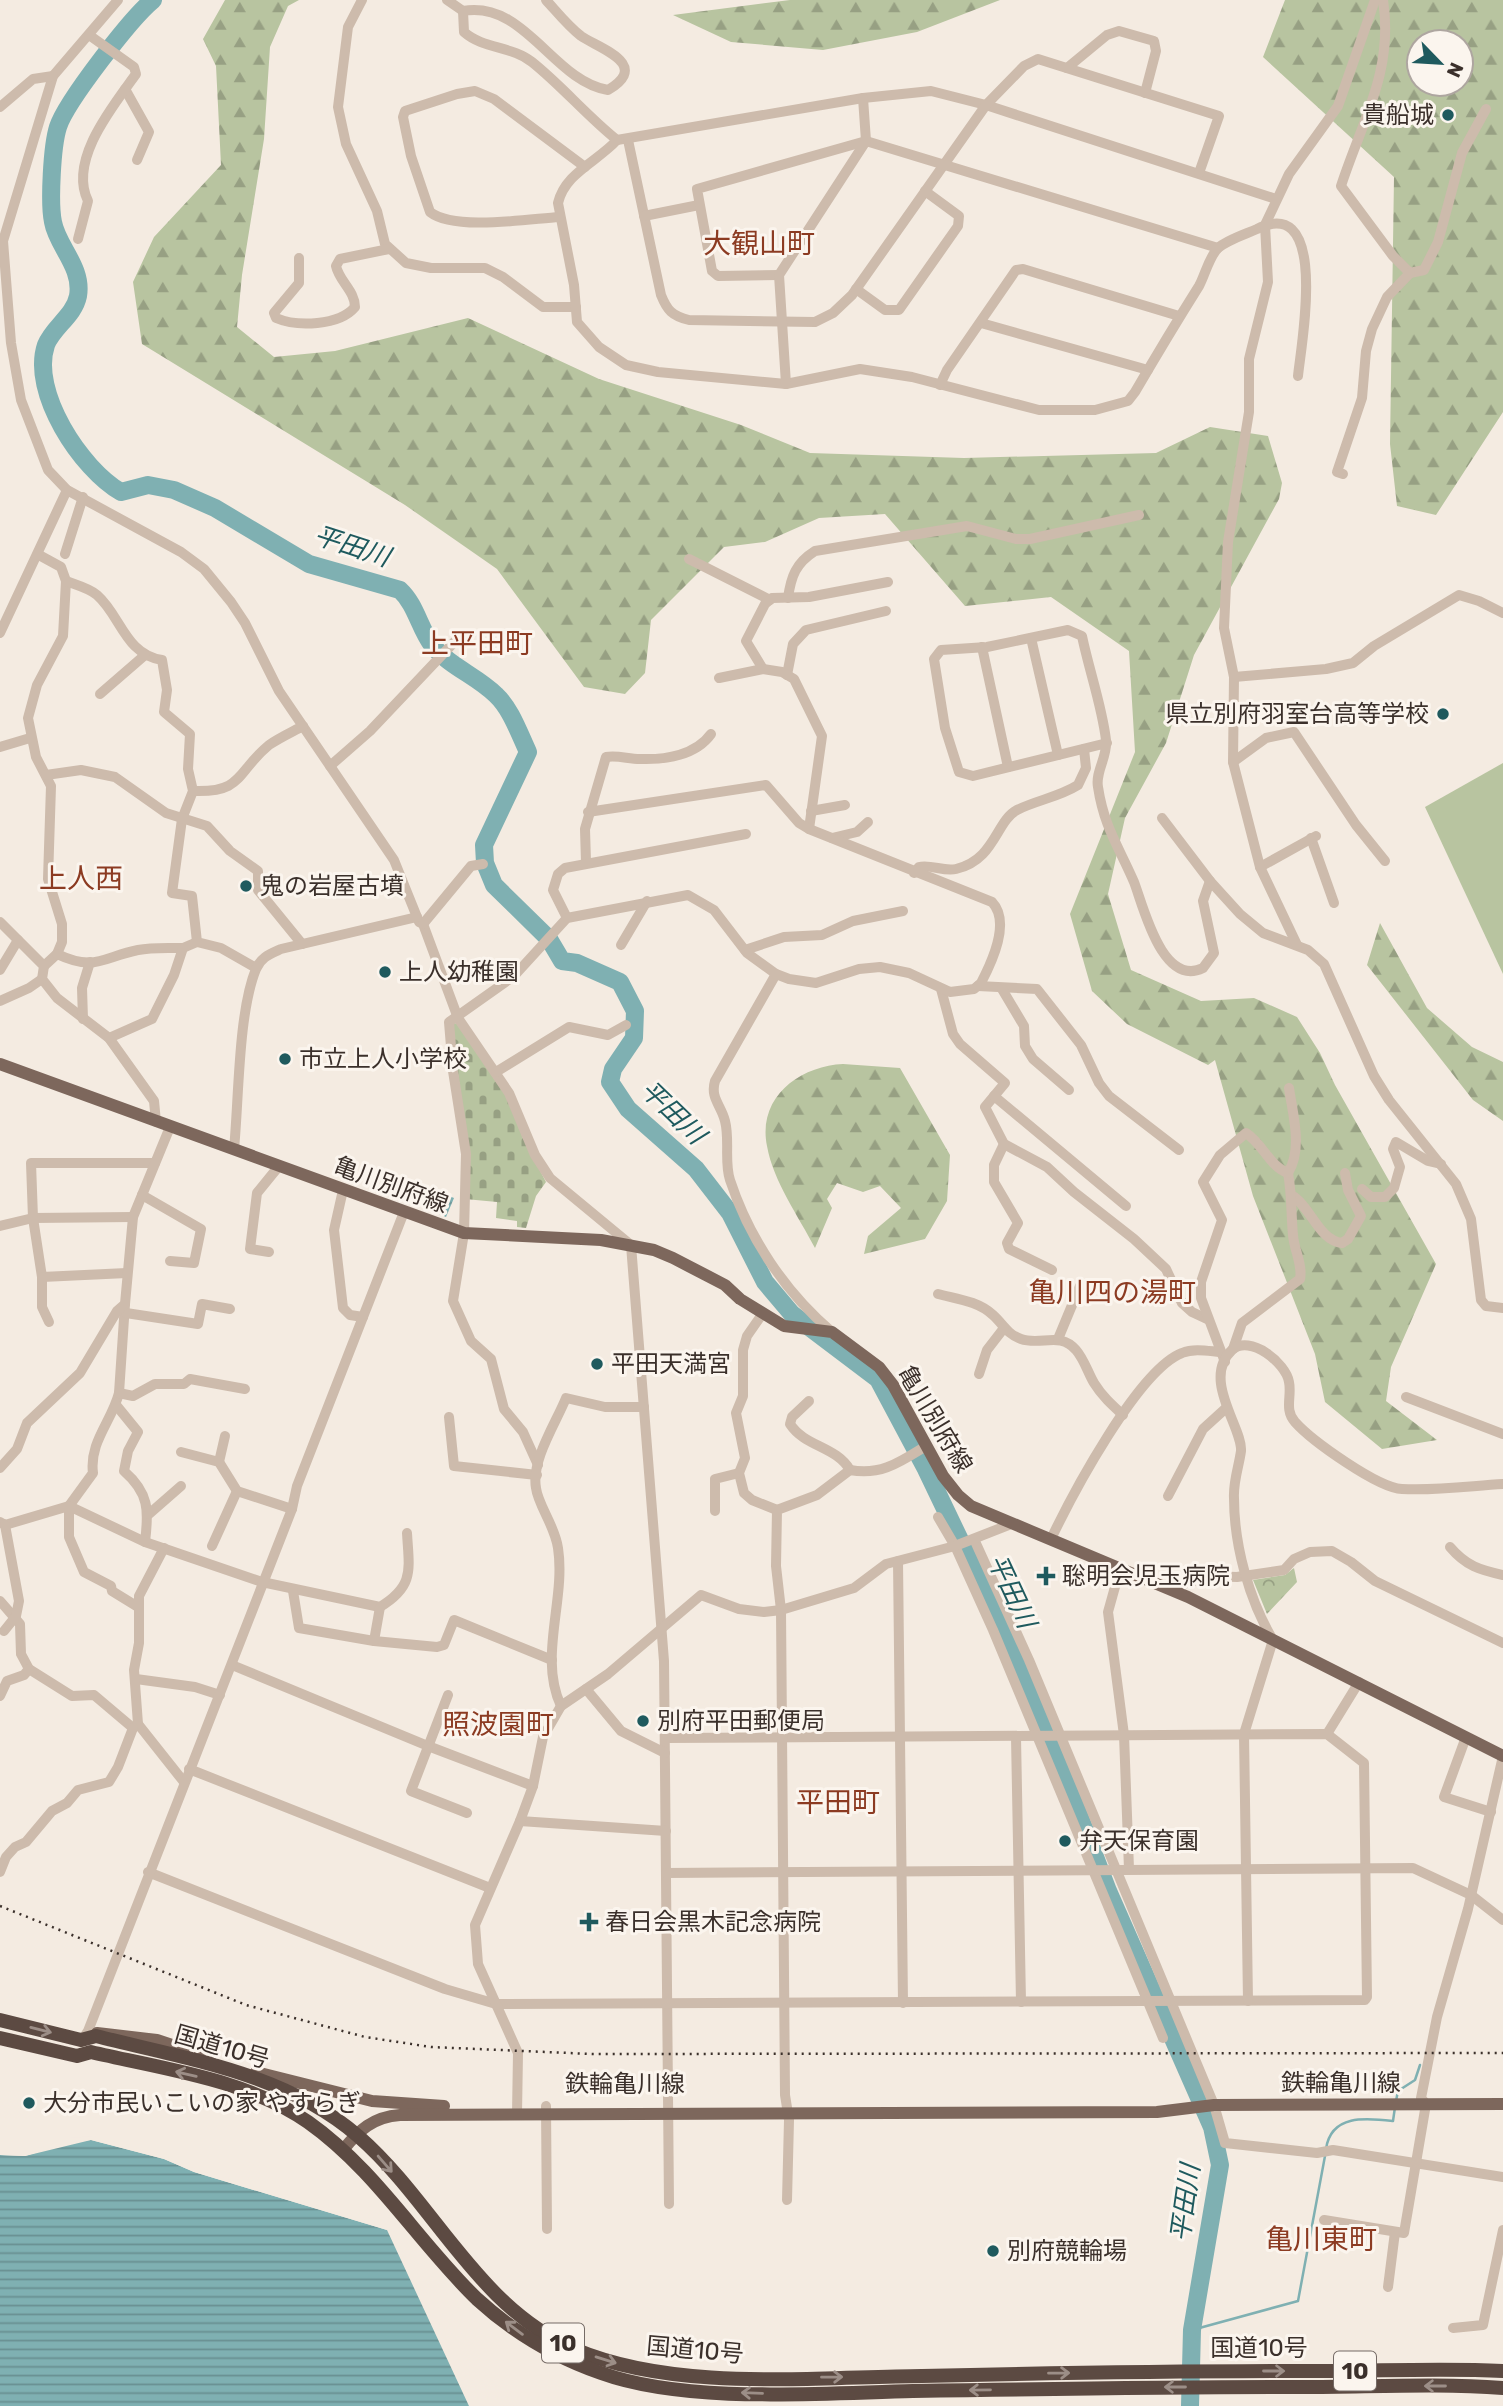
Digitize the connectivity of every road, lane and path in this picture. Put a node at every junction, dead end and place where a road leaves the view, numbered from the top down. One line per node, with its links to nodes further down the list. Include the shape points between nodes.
1 (118, 0): 8 (street)
2 (362, 0): 31 (street, via 348,27 338,107 346,144)
3 (447, 0): 7 (street)
4 (546, 0): 7 (street, via 583,37 618,55 623,63 616,85 608,90 586,83 506,19 480,8)
5 (1375, 0): 25 (street, via 1338,106)
6 (1383, 0): 34 (street, via 1385,59 1341,186)
7 (463, 11): 17 (street, via 464,32 473,40 531,62)
8 (89, 36): 10 (street); 11 (street, via 134,67 136,74)
9 (1067, 68): 12 (street); 12 (street, via 1107,35 1119,31 1154,41 1156,51); 14 (street, via 1038,59 1024,66)
10 (53, 76): 15 (street, via 33,79); 46 (street, via 3,241 21,400 48,470)
11 (125, 89): 20 (street, via 149,132); 30 (street, via 88,150 82,189 88,201)
12 (1145, 93): 23 (street, via 1219,116)
13 (863, 98): 14 (street, via 931,91); 18 (street); 19 (street)
14 (986, 105): 21 (street); 23 (street)
15 (0, 107)
16 (1486, 109): 34 (street, via 1462,153 1438,242 1424,270)
17 (617, 140): 18 (street); 22 (street)
18 (628, 140): 27 (street)
19 (866, 141): 21 (street); 26 (street, via 701,186 697,189); 35 (street)
20 (136, 160)
21 (944, 163): 24 (street); 32 (street)
22 (585, 167): 28 (street, via 561,191); 28 (street, via 494,99 475,91 405,111 411,156 430,212 436,217 468,222)
23 (1199, 173): 25 (street)
24 (925, 191): 36 (street); 36 (street, via 959,216 958,226 899,310 885,310)
25 (1276, 199): 29 (street)
26 (699, 205): 27 (street); 35 (street, via 712,271 718,276)
27 (643, 216): 39 (street, via 666,309 689,320)
28 (559, 217): 37 (street)
29 (1265, 225): 32 (street); 42 (street, via 1288,227 1306,257); 65 (street, via 1268,282 1249,359 1249,412 1228,542 1224,628)
30 (78, 239)
31 (389, 248): 33 (street, via 340,259 338,272 355,307 349,314 313,323 288,323 274,313 299,283); 37 (street, via 406,262 431,268 485,268 543,307)
32 (1218, 248): 38 (street)
33 (299, 258)
34 (1410, 273): 45 (street, via 1387,297 1372,329 1362,398 1337,472)
35 (779, 275): 39 (street)
36 (856, 289): 39 (street, via 833,313 816,322)
37 (576, 307): 43 (street, via 577,323 586,334 626,365)
38 (1179, 316): 40 (street, via 1023,269 1011,276); 41 (street)
39 (781, 321): 43 (street)
40 (981, 323): 41 (street); 44 (street)
41 (1148, 370): 44 (street, via 1128,401 1073,411 1040,410)
42 (1298, 376)
43 (786, 384): 44 (street, via 860,369)
44 (940, 385)
45 (1343, 474)
46 (67, 490): 47 (street); 50 (street)
47 (83, 497): 49 (street); 68 (street, via 204,569 245,623 279,691)
48 (1139, 515): 54 (street, via 1030,539 1016,540 967,526 815,551 800,561)
49 (65, 554)
50 (39, 555): 52 (street, via 61,567); 58 (street)
51 (689, 559): 55 (street)
52 (66, 581): 62 (street, via 96,595); 70 (street, via 63,636 32,699)
53 (888, 582): 54 (street)
54 (788, 598): 55 (street)
55 (770, 600): 63 (street, via 746,640)
56 (886, 611): 64 (street, via 806,630 793,644)
57 (1503, 613): 65 (street, via 1459,595 1353,663 1326,670)
58 (0, 633)
59 (459, 637): 76 (street, via 370,731)
60 (1031, 638): 61 (street); 71 (street, via 1068,630 1082,636); 74 (street)
61 (982, 647): 77 (street); 77 (street, via 936,654 945,728 958,772 973,776)
62 (145, 655): 67 (street); 79 (street, via 162,660 167,690 164,712 190,734)
63 (763, 669): 64 (street); 66 (street)
64 (787, 675): 81 (street, via 794,679 822,736)
65 (1234, 677): 75 (street)
66 (719, 678)
67 (100, 694)
68 (303, 726): 76 (street); 79 (street, via 268,746 230,786 218,792)
69 (712, 734): 82 (street, via 687,754 606,757)
70 (30, 738): 72 (street); 78 (street)
71 (1107, 743): 73 (street); 94 (street, via 1097,784 1107,829 1158,947 1188,970 1203,968 1214,953 1203,901)
72 (0, 747)
73 (1084, 749): 74 (street); 93 (street, via 1086,768 1078,785 1015,811 993,845 979,857 952,870 929,865)
74 (1058, 755): 77 (street)
75 (1233, 762): 89 (street, via 1266,738 1294,732); 92 (street)
76 (330, 766): 99 (street, via 394,860)
77 (1008, 767)
78 (46, 775): 84 (street, via 81,770 115,778 157,808); 108 (street, via 51,786 48,879 62,924)
79 (192, 791): 84 (street)
80 (845, 805): 81 (street)
81 (811, 811): 86 (street)
82 (588, 813): 86 (street, via 765,785); 90 (street)
83 (1162, 818): 94 (street)
84 (182, 819): 102 (street, via 172,893 192,896); 103 (street, via 207,826 230,851 258,871 258,890)
85 (868, 822): 88 (street, via 857,832)
86 (809, 829): 88 (street)
87 (746, 834): 90 (street)
88 (832, 838): 93 (street)
89 (1385, 861)
90 (586, 862): 98 (street, via 565,868 554,883 556,900)
91 (483, 864): 99 (street, via 471,866)
92 (1260, 867): 96 (street, via 1314,837); 105 (street)
93 (914, 873): 115 (street, via 992,902 999,910 999,932)
94 (1210, 881): 105 (street, via 1263,933)
95 (647, 901): 98 (street); 104 (street); 107 (street, via 688,895 696,899 713,910)
96 (1334, 902)
97 (903, 911): 107 (street, via 853,921 822,935 784,937)
98 (567, 918): 119 (street, via 514,975)
99 (420, 921): 103 (street); 119 (street)
100 (0, 922): 101 (street)
101 (18, 940): 110 (street); 112 (street)
102 (197, 942): 106 (street); 111 (street, via 221,948)
103 (302, 944): 111 (street, via 265,956)
104 (621, 945)
105 (1297, 945): 134 (street, via 1324,964 1374,1076)
106 (183, 948): 109 (street, via 145,949); 122 (street, via 152,1019)
107 (745, 950): 113 (street)
108 (57, 954): 109 (street); 110 (street)
109 (90, 962): 120 (street, via 81,999)
110 (44, 966): 114 (street)
111 (256, 968): 131 (street, via 244,1037)
112 (0, 970)
113 (776, 974): 116 (street, via 816,982 880,967 909,973); 164 (street, via 712,1093 725,1121 729,1178 756,1238 784,1284)
114 (42, 979): 118 (street); 120 (street)
115 (978, 986): 116 (street, via 961,992); 117 (street)
116 (942, 989): 127 (street, via 953,1034 1005,1083)
117 (1002, 989): 126 (street, via 1024,1027 1024,1046); 132 (street, via 1037,989 1081,1045 1109,1096)
118 (0, 1001)
119 (458, 1018): 124 (street); 147 (street, via 449,1022 466,1154)
120 (83, 1019): 122 (street)
121 (626, 1025): 124 (street, via 608,1035 569,1027)
122 (109, 1038): 128 (street, via 154,1101)
123 (0, 1064): 128 (main road, 亀川別府線)
124 (496, 1072): 148 (street, via 550,1178)
125 (1289, 1088): 137 (street, via 1296,1143 1295,1162)
126 (1069, 1090)
127 (994, 1096): 130 (street, via 985,1107); 142 (street)
128 (156, 1122): 129 (main road, 亀川別府線)
129 (170, 1127): 131 (main road, 亀川別府線); 133 (street)
130 (1004, 1144): 151 (street, via 994,1182 1018,1223 1007,1243 1009,1250); 161 (street, via 1047,1167 1134,1239 1166,1269 1182,1303)
131 (234, 1149): 135 (main road, 亀川別府線)
132 (1179, 1150)
133 (155, 1163): 140 (street); 145 (street, via 31,1163)
134 (1441, 1164): 138 (street, via 1396,1142 1393,1149 1400,1167 1394,1188 1385,1197 1371,1197); 157 (street, via 1456,1184 1471,1219 1481,1300 1486,1306)
135 (279, 1166): 139 (main road, 亀川別府線); 149 (street, via 257,1193 250,1249)
136 (1345, 1172): 141 (street, via 1361,1216 1342,1243 1329,1239 1301,1200)
137 (1288, 1173): 141 (street); 161 (street, via 1279,1170 1258,1141 1246,1133 1220,1155 1203,1182 1222,1220 1201,1282)
138 (1362, 1189)
139 (343, 1190): 143 (main road, 亀川別府線); 160 (street, via 334,1230 343,1308 350,1315)
140 (142, 1195): 144 (street); 150 (street, via 201,1229 194,1264)
141 (1291, 1195): 166 (street, via 1300,1279 1242,1323)
142 (1126, 1206)
143 (404, 1212): 147 (main road, 亀川別府線); 160 (street)
144 (133, 1217): 145 (street); 152 (street)
145 (33, 1218): 146 (street); 153 (street)
146 (0, 1226)
147 (464, 1233): 148 (main road, 亀川別府線); 185 (street, via 453,1301 471,1341 491,1359 504,1409 523,1432)
148 (631, 1245): 159 (main road, 亀川別府線, via 705,1273); 175 (street)
149 (269, 1252)
150 (170, 1261)
151 (1052, 1270)
152 (127, 1273): 153 (street); 156 (street)
153 (42, 1277): 162 (street, via 42,1307)
154 (1080, 1286): 165 (street)
155 (938, 1294): 163 (street, via 978,1304)
156 (125, 1308): 158 (street, via 198,1324 202,1304); 171 (street); 184 (street, via 117,1311 80,1373 27,1423 17,1449)
157 (1503, 1308)
158 (230, 1309)
159 (763, 1314): 164 (main road, 亀川別府線, via 797,1329); 187 (street, via 743,1350 743,1396 736,1413 745,1458)
160 (363, 1317): 193 (street)
161 (1208, 1319): 167 (street)
162 (49, 1322)
163 (1004, 1328): 165 (street, via 1030,1342); 169 (street, via 986,1350)
164 (832, 1332): 181 (main road, 亀川別府線, via 879,1367 893,1385)
165 (1058, 1339): 177 (street, via 1077,1351 1103,1396)
166 (1233, 1349): 168 (street); 188 (street, via 1244,1346 1264,1351 1279,1364 1289,1381 1288,1406 1293,1420 1355,1468 1399,1490)
167 (1220, 1352): 168 (street); 177 (street, via 1184,1352 1172,1359)
168 (1225, 1362): 176 (street, via 1221,1383)
169 (979, 1374)
170 (245, 1389): 171 (street, via 190,1379 184,1384 155,1384 133,1396)
171 (119, 1393): 174 (street)
172 (1406, 1397): 179 (street)
173 (809, 1401): 186 (street, via 790,1424 798,1436 832,1452)
174 (116, 1405): 192 (street, via 103,1424 93,1473); 196 (street, via 138,1432 124,1471 141,1485)
175 (644, 1407): 185 (street, via 605,1407 566,1398); 222 (street)
176 (1225, 1409): 191 (street, via 1203,1429); 211 (street, via 1241,1448 1234,1497)
177 (1123, 1415): 201 (street, via 1068,1502)
178 (449, 1417): 185 (street, via 454,1466)
179 (1503, 1434)
180 (225, 1436): 183 (street)
181 (923, 1448): 186 (street, via 889,1468); 199 (main road, 亀川別府線, via 958,1495)
182 (181, 1452): 183 (street)
183 (219, 1462): 190 (street)
184 (0, 1468)
185 (537, 1470): 227 (street, via 536,1489 559,1550)
186 (850, 1470): 194 (street, via 817,1495)
187 (739, 1474): 194 (street, via 744,1493); 195 (street, via 715,1479)
188 (1503, 1484)
189 (181, 1486): 196 (street)
190 (237, 1491): 193 (street); 204 (street)
191 (1168, 1496)
192 (69, 1506): 198 (street); 203 (street); 218 (street, via 69,1537 83,1572)
193 (292, 1509): 212 (street)
194 (777, 1510): 220 (street)
195 (715, 1511)
196 (149, 1514): 203 (street)
197 (938, 1517): 205 (street)
198 (3, 1523): 217 (street)
199 (1011, 1524): 201 (main road, 亀川別府線); 202 (street)
200 (407, 1533): 219 (street, via 409,1574 403,1589)
201 (1051, 1539): 209 (main road, 亀川別府線)
202 (971, 1540): 205 (street); 241 (street, via 1029,1660)
203 (145, 1542): 207 (street)
204 (212, 1546)
205 (955, 1546): 208 (street); 245 (street)
206 (1450, 1547): 210 (street, via 1461,1561 1477,1570)
207 (164, 1548): 212 (street); 218 (street, via 139,1596)
208 (898, 1561): 220 (street, via 886,1564 854,1588); 243 (street)
209 (1120, 1569): 213 (main road, 亀川別府線); 240 (street, via 1108,1612)
210 (1503, 1575)
211 (1247, 1576): 213 (street, via 1209,1576); 224 (street, via 1260,1619); 226 (street, via 1284,1570 1310,1552 1332,1551 1375,1581)
212 (262, 1582): 214 (street); 228 (street)
213 (1168, 1589): 224 (main road, 亀川別府線)
214 (293, 1591): 219 (street); 225 (street, via 299,1628)
215 (0, 1593): 217 (street)
216 (0, 1601): 221 (street)
217 (19, 1601): 221 (street)
218 (138, 1607): 230 (street)
219 (380, 1607): 225 (street)
220 (781, 1609): 222 (street, via 738,1609 701,1595); 242 (street)
221 (16, 1616): 223 (street); 229 (street)
222 (663, 1629): 232 (street); 247 (street)
223 (4, 1631)
224 (1273, 1640): 231 (main road, 亀川別府線); 238 (street)
225 (374, 1641): 227 (street, via 444,1645 454,1620)
226 (1503, 1643)
227 (552, 1660): 236 (street, via 553,1689)
228 (232, 1665): 233 (street); 248 (street)
229 (29, 1669): 235 (street, via 7,1681); 237 (street, via 72,1696 94,1695)
230 (136, 1679): 233 (street); 237 (street)
231 (1359, 1682): 239 (street); 246 (main road, 亀川別府線)
232 (586, 1689): 236 (street); 249 (street, via 621,1731)
233 (220, 1695): 251 (street)
234 (448, 1695): 248 (street)
235 (0, 1696)
236 (561, 1706): 253 (street, via 544,1737)
237 (135, 1726): 252 (street); 266 (street, via 108,1782 78,1790 52,1811 26,1842 6,1857)
238 (1244, 1734): 239 (street); 240 (street); 260 (street)
239 (1327, 1734): 258 (street, via 1364,1763)
240 (1124, 1735): 241 (street); 259 (street)
241 (1058, 1736): 245 (street); 264 (street)
242 (783, 1737): 243 (street); 247 (street); 265 (street)
243 (900, 1737): 244 (street); 261 (street)
244 (1016, 1737): 245 (street); 262 (street)
245 (1035, 1737): 263 (street)
246 (1466, 1737): 250 (main road, 亀川別府線); 254 (street, via 1444,1797)
247 (665, 1738): 249 (street)
248 (428, 1746): 253 (street); 255 (street, via 411,1791)
249 (665, 1753): 257 (street)
250 (1503, 1756): 254 (street)
251 (189, 1769): 252 (street); 269 (street)
252 (184, 1782): 267 (street)
253 (533, 1786): 256 (street)
254 (1491, 1812): 270 (street)
255 (467, 1813)
256 (520, 1821): 257 (street); 269 (street)
257 (666, 1832): 268 (street)
258 (1364, 1867): 260 (street); 270 (street, via 1413,1868); 273 (street, via 1365,2000)
259 (1129, 1869): 260 (street); 264 (street)
260 (1247, 1869): 273 (street)
261 (902, 1870): 262 (street); 265 (street); 276 (street)
262 (1020, 1870): 263 (street); 274 (street)
263 (1093, 1870): 264 (street); 272 (street)
264 (1114, 1870): 275 (street)
265 (784, 1871): 268 (street); 279 (street)
266 (0, 1872)
267 (148, 1872): 277 (street, via 445,1989); 283 (street)
268 (666, 1873): 278 (street)
269 (490, 1888): 277 (street, via 475,1925 478,1964)
270 (1471, 1895): 271 (street); 285 (street, via 1428,2053 1421,2098)
271 (1503, 1920)
272 (1147, 2001): 274 (street); 275 (street); 282 (street)
273 (1248, 2001): 275 (street)
274 (1021, 2002): 276 (street)
275 (1170, 2002): 287 (street)
276 (903, 2003): 279 (street)
277 (496, 2004): 278 (street); 290 (street, via 517,2053)
278 (667, 2005): 279 (street); 288 (street)
279 (786, 2005): 289 (street)
280 (0, 2020): 283 (highway, 国道10号 / 10, one-way to 283)
281 (0, 2038): 284 (highway, 国道10号 / 10)
282 (1163, 2038)
283 (81, 2040): 284 (street); 290 (main road, 鉄輪亀川線, via 93,2033 115,2032 157,2040 294,2083 372,2101); 292 (highway, 国道10号 / 10, via 96,2036 262,2081 319,2107)
284 (77, 2056): 293 (highway, 国道10号 / 10, one-way to 284, via 289,2110 217,2081 91,2052)
285 (1426, 2104): 286 (main road, 鉄輪亀川線); 287 (main road, 鉄輪亀川線); 294 (street)
286 (1503, 2104)
287 (1212, 2105): 289 (main road, 鉄輪亀川線); 294 (street, via 1225,2143 1317,2153 1333,2150)
288 (668, 2109): 289 (main road, 鉄輪亀川線); 291 (main road, 鉄輪亀川線); 297 (street)
289 (787, 2109): 296 (street)
290 (518, 2110): 291 (main road, 鉄輪亀川線); 292 (main road, 鉄輪亀川線, via 386,2116)
291 (546, 2110): 299 (street)
292 (356, 2134): 293 (main road, 鉄輪亀川線); 304 (highway, 国道10号 / 10, one-way to 304, via 488,2288 527,2321 570,2347 642,2370 695,2376)
293 (343, 2150): 305 (highway, 国道10号 / 10, one-way to 293, via 1146,2387 790,2394 639,2384 566,2359 518,2332 478,2299)
294 (1415, 2163): 295 (street); 301 (street, via 1404,2233)
295 (1503, 2177)
296 (787, 2200)
297 (669, 2204)
298 (1324, 2220): 301 (street)
299 (547, 2229)
300 (1503, 2231): 303 (street, via 1483,2325)
301 (1395, 2232): 302 (street)
302 (1388, 2287)
303 (1453, 2328)
304 (1503, 2371)
305 (1503, 2388)

